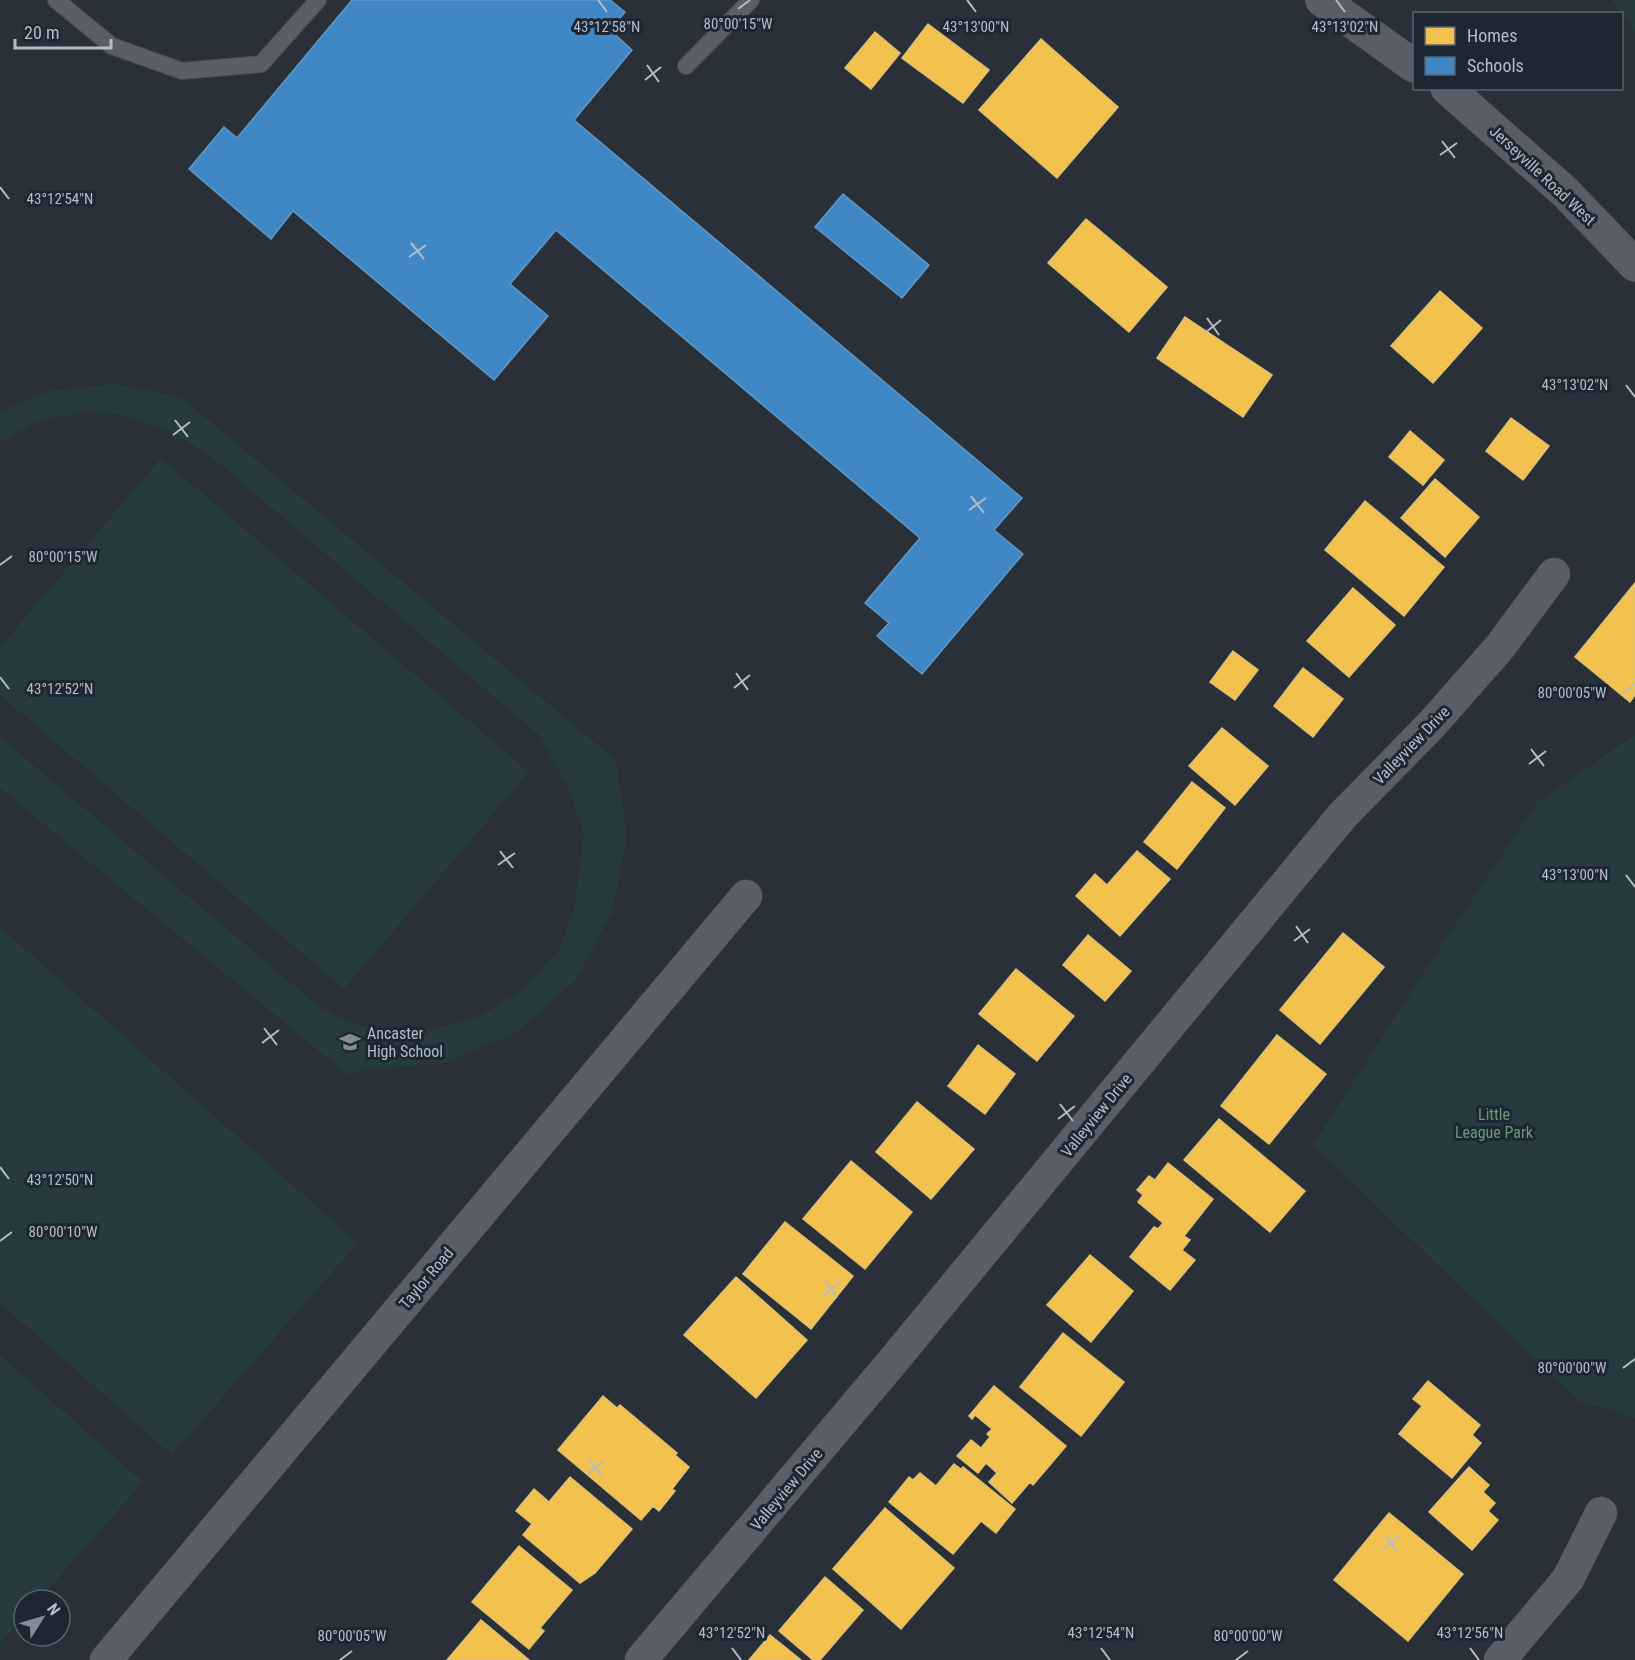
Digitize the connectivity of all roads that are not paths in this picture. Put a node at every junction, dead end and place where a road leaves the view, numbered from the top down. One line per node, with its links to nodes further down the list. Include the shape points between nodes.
1 (56, 0): 2 (lane, via 112,46 182,71 261,64)
2 (318, 0)
3 (751, 0): 6 (lane)
4 (1322, 0): 5 (main road)
5 (1413, 65)
6 (686, 66)
7 (1449, 90): 8 (main road, Jerseyville Road West, via 1565,192)
8 (1635, 265)
9 (1554, 574): 13 (street, Valleyview Drive, via 1499,648 1342,816 886,1370)
10 (746, 896): 12 (street, Taylor Road)
11 (1601, 1513): 14 (street, via 1568,1579)
12 (106, 1660)
13 (641, 1660)
14 (1500, 1660)

